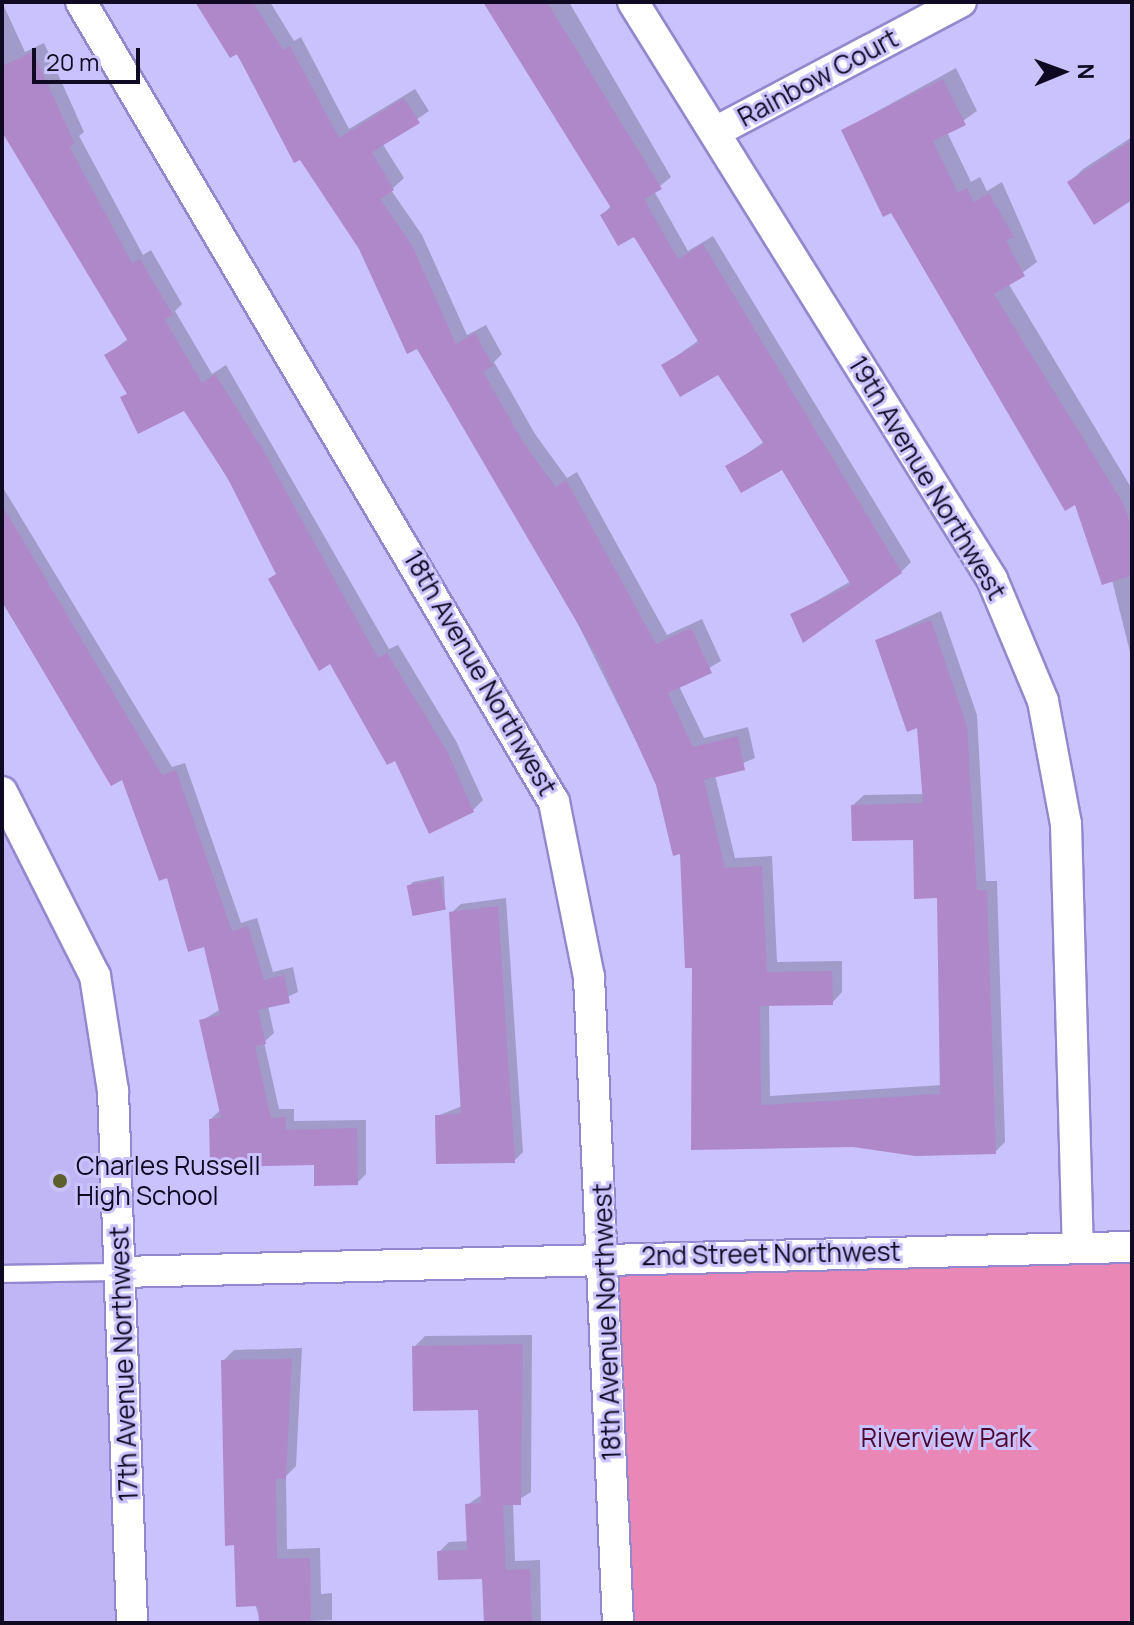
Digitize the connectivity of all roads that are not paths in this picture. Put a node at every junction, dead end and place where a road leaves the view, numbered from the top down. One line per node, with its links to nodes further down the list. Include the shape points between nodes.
1 (81, 2): 8 (street, 18th Avenue Northwest, via 554,802 589,977)
2 (633, 2): 4 (street, 19th Avenue Northwest)
3 (961, 2): 4 (street, Rainbow Court)
4 (717, 131): 6 (street, 19th Avenue Northwest, via 992,579 1043,701 1066,824)
5 (2, 792): 9 (street, 17th Avenue Northwest, via 95,976 113,1091)
6 (1078, 1247): 7 (street, 2nd Street Northwest); 8 (street, 2nd Street Northwest)
7 (1132, 1247)
8 (605, 1258): 9 (street, 2nd Street Northwest); 12 (street, 18th Avenue Northwest)
9 (121, 1272): 10 (lane); 11 (street, 17th Avenue Northwest)
10 (2, 1274)
11 (132, 1623)
12 (618, 1623)

